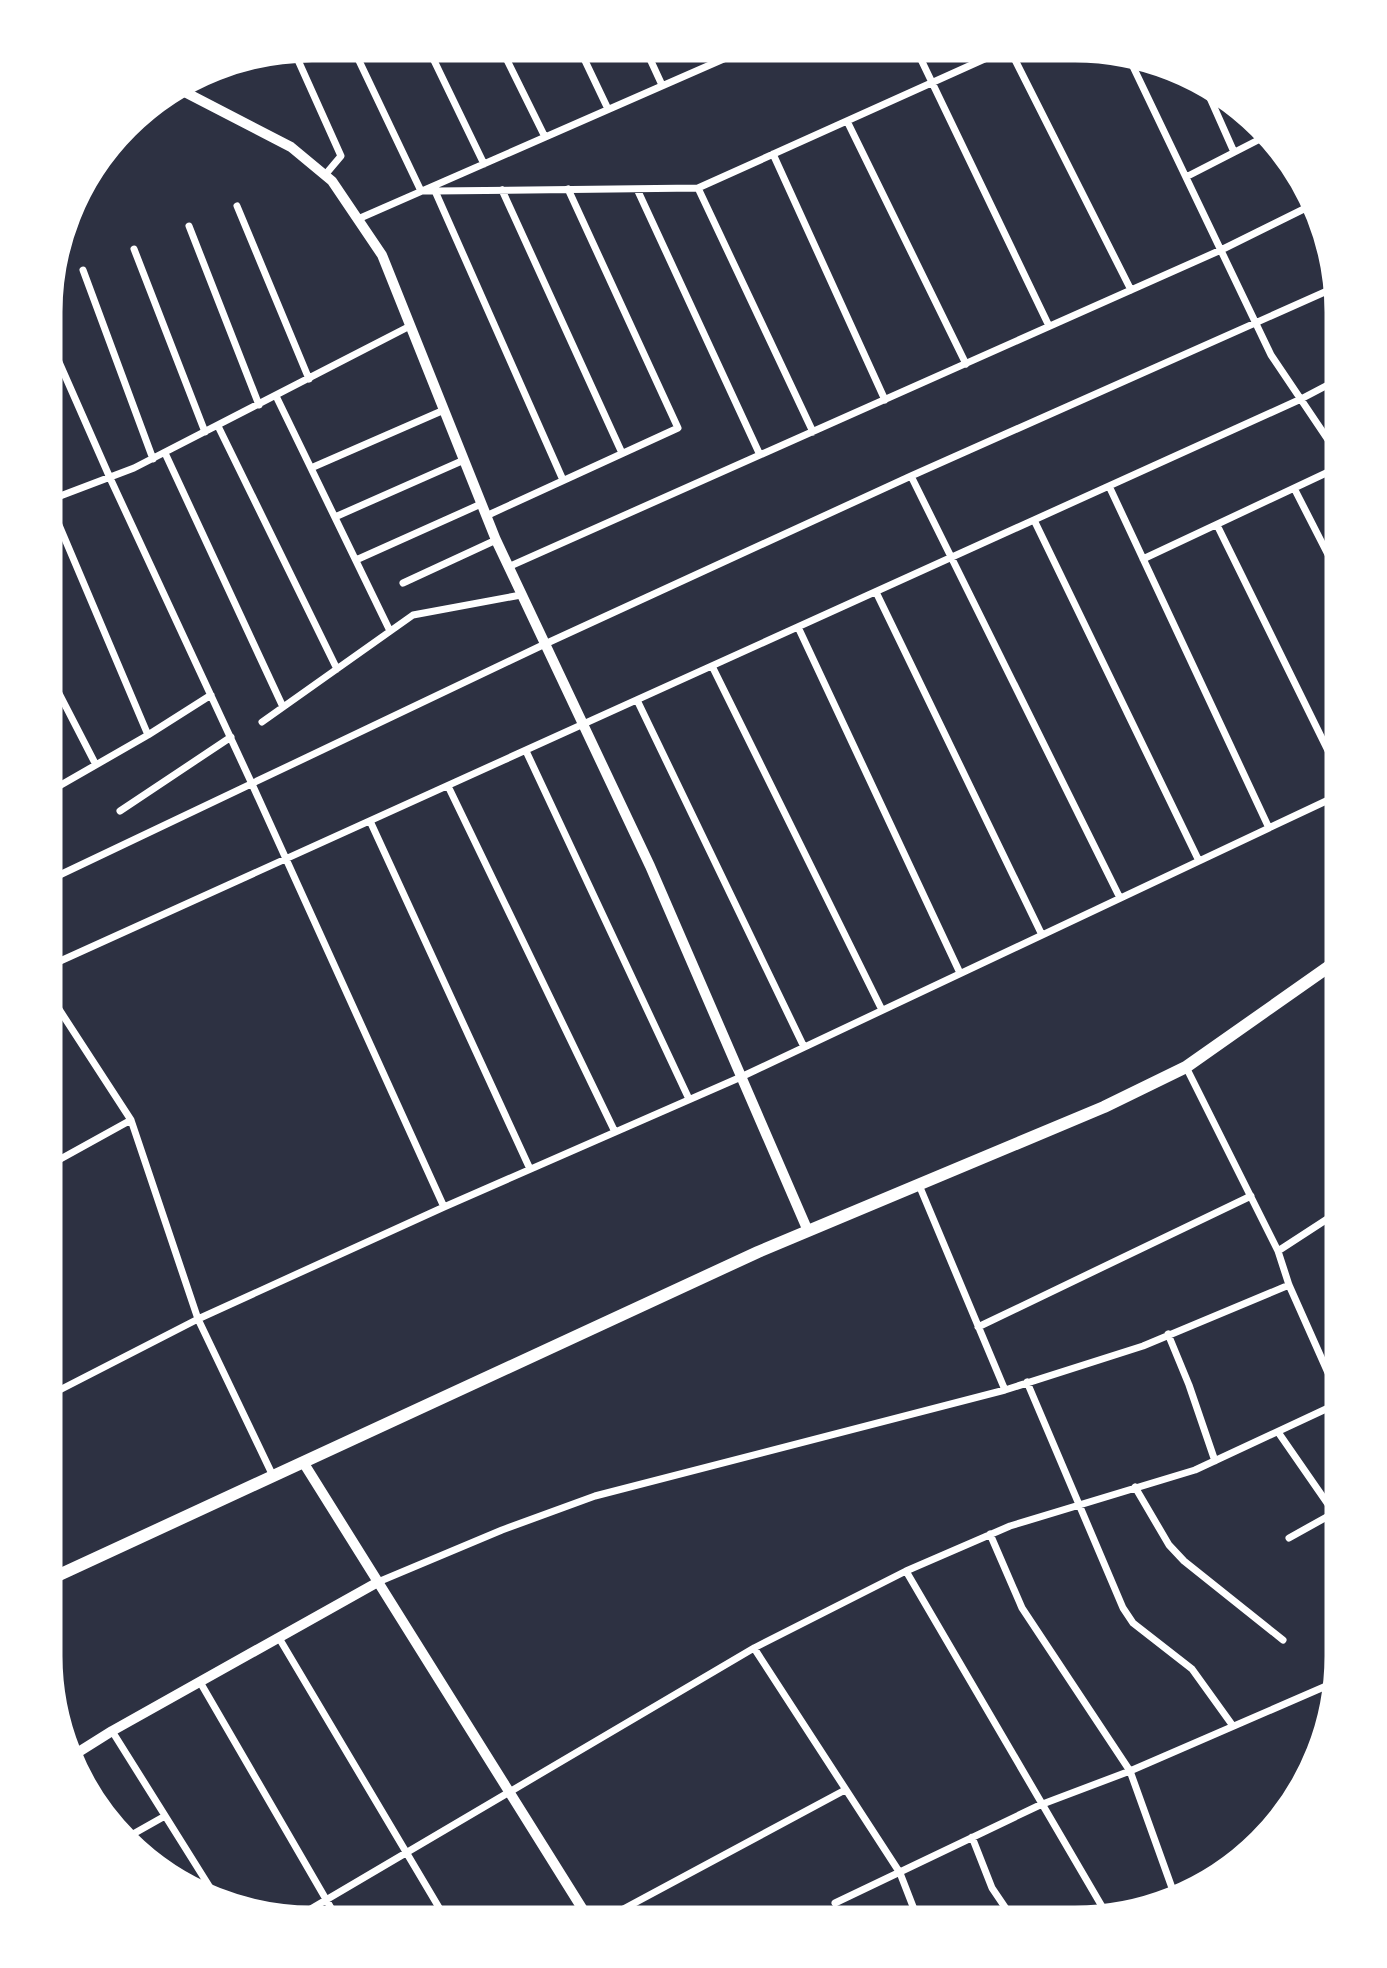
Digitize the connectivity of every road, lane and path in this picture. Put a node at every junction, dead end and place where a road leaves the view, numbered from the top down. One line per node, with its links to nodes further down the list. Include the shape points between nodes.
1 (297, 58): 24 (street, via 341,156)
2 (358, 58): 30 (street)
3 (433, 58): 23 (street)
4 (506, 58): 19 (street)
5 (584, 58): 17 (street)
6 (648, 58): 14 (street)
7 (725, 58): 11 (street)
8 (920, 58): 13 (street)
9 (986, 58): 13 (street)
10 (1014, 58): 39 (street)
11 (720, 60): 14 (street)
12 (1132, 64): 25 (street)
13 (932, 82): 18 (street); 43 (street)
14 (662, 86): 17 (street)
15 (185, 92): 24 (street, via 291,147)
16 (1209, 97): 21 (street)
17 (608, 109): 19 (street)
18 (847, 121): 22 (street); 45 (street)
19 (545, 137): 23 (street)
20 (1261, 139): 21 (street)
21 (1234, 152): 25 (street)
22 (773, 154): 26 (street); 50 (street)
23 (484, 164): 30 (street)
24 (325, 175): 34 (street)
25 (1186, 177): 37 (street)
26 (698, 188): 28 (street); 55 (street)
27 (568, 189): 28 (street); 29 (street); 58 (street, via 678,428)
28 (637, 189): 59 (street)
29 (502, 190): 31 (street); 58 (street)
30 (421, 191): 31 (street); 34 (street)
31 (435, 191): 66 (street)
32 (237, 206): 46 (street)
33 (1307, 208): 37 (street)
34 (358, 219): 42 (street, via 382,255)
35 (189, 226): 51 (street)
36 (134, 249): 54 (street)
37 (1221, 250): 39 (street); 41 (street)
38 (83, 271): 60 (street)
39 (1131, 290): 43 (street)
40 (1328, 291): 41 (street)
41 (1257, 324): 49 (street, via 1271,355); 64 (street)
42 (410, 326): 46 (street); 52 (street)
43 (1049, 326): 45 (street)
44 (58, 360): 65 (street)
45 (966, 363): 50 (street)
46 (309, 379): 48 (street)
47 (1329, 385): 49 (street)
48 (276, 396): 51 (street); 62 (street)
49 (1301, 399): 56 (street); 67 (street)
50 (885, 400): 55 (street)
51 (259, 405): 53 (street)
52 (443, 410): 61 (street); 62 (street)
53 (218, 426): 54 (street); 89 (street)
54 (205, 432): 57 (street)
55 (813, 432): 59 (street)
56 (1329, 441)
57 (165, 453): 60 (street); 93 (street)
58 (622, 453): 66 (street)
59 (760, 455): 81 (street)
60 (153, 459): 65 (street)
61 (464, 460): 70 (street); 72 (street)
62 (311, 468): 72 (street)
63 (1329, 472): 68 (street)
64 (911, 476): 78 (street); 87 (street)
65 (110, 478): 69 (street); 91 (street)
66 (563, 480): 71 (street)
67 (1109, 486): 73 (street); 79 (street)
68 (1294, 488): 75 (street); 77 (street)
69 (58, 496)
70 (481, 504): 71 (street); 80 (street)
71 (486, 516): 76 (street)
72 (335, 517): 80 (street)
73 (1034, 520): 78 (street); 109 (street)
74 (58, 524): 96 (street)
75 (1216, 525): 79 (street); 99 (street)
76 (496, 540): 81 (street); 82 (street)
77 (1329, 557)
78 (952, 558): 83 (street); 111 (street)
79 (1143, 559): 107 (street)
80 (356, 560): 86 (street)
81 (508, 567): 84 (street)
82 (403, 583)
83 (876, 592): 85 (street); 112 (street)
84 (522, 595): 86 (street, via 413,615); 87 (street)
85 (798, 627): 88 (street); 115 (street)
86 (390, 631): 89 (street)
87 (545, 644): 95 (street); 101 (street)
88 (712, 666): 92 (street); 117 (street)
89 (337, 668): 93 (street)
90 (58, 691): 100 (street)
91 (211, 695): 96 (street); 97 (street)
92 (637, 700): 95 (street); 118 (street)
93 (283, 707): 94 (street)
94 (262, 722)
95 (583, 725): 98 (street); 120 (street)
96 (148, 735): 100 (street)
97 (231, 737): 101 (street); 105 (street)
98 (526, 751): 102 (street); 121 (street)
99 (1329, 753)
100 (96, 765): 103 (street)
101 (253, 784): 108 (street); 110 (street)
102 (448, 786): 106 (street); 123 (street)
103 (58, 787)
104 (1329, 799): 107 (street)
105 (120, 811)
106 (370, 821): 108 (street); 125 (street)
107 (1269, 828): 109 (street)
108 (286, 859): 113 (street); 128 (street)
109 (1199, 861): 111 (street)
110 (58, 876)
111 (1120, 898): 112 (street)
112 (1042, 935): 115 (street)
113 (58, 962)
114 (1329, 966): 119 (main road)
115 (960, 973): 117 (street)
116 (58, 1008): 122 (street)
117 (882, 1010): 118 (street)
118 (804, 1047): 120 (street)
119 (1186, 1067): 126 (main road); 127 (street)
120 (741, 1077): 121 (street); 130 (street)
121 (689, 1099): 123 (street)
122 (131, 1120): 124 (street); 133 (street)
123 (614, 1132): 125 (street)
124 (58, 1160)
125 (530, 1169): 128 (street)
126 (919, 1185): 130 (main road); 134 (street)
127 (1251, 1196): 131 (street); 134 (street)
128 (444, 1207): 133 (street)
129 (1329, 1218): 131 (street)
130 (808, 1231): 143 (main road)
131 (1278, 1251): 132 (street)
132 (1289, 1284): 135 (street); 136 (street)
133 (198, 1319): 139 (street); 144 (street)
134 (978, 1327): 138 (street)
135 (1168, 1334): 137 (street); 142 (street)
136 (1329, 1375)
137 (1027, 1382): 138 (street); 147 (street)
138 (1005, 1390): 153 (street, via 595,1496)
139 (58, 1391)
140 (1329, 1408): 141 (street)
141 (1279, 1432): 142 (street); 146 (street)
142 (1215, 1461): 145 (street)
143 (303, 1462): 144 (main road); 153 (main road)
144 (274, 1476): 152 (main road)
145 (1135, 1487): 147 (street); 155 (street, via 1168,1545)
146 (1329, 1500)
147 (1080, 1506): 149 (street); 159 (street, via 1133,1623 1192,1669)
148 (1329, 1517): 150 (street)
149 (990, 1534): 151 (street); 162 (street, via 1022,1608)
150 (1289, 1538)
151 (906, 1571): 156 (street); 165 (street)
152 (58, 1575)
153 (378, 1582): 154 (street); 164 (main road)
154 (279, 1638): 157 (street); 169 (street)
155 (1283, 1640)
156 (754, 1648): 163 (street); 164 (street)
157 (200, 1682): 160 (street); 173 (street)
158 (1327, 1685): 159 (street)
159 (1233, 1726): 162 (street)
160 (112, 1731): 161 (street); 166 (street)
161 (77, 1753)
162 (1130, 1771): 165 (street); 172 (street)
163 (845, 1790): 170 (street); 180 (street)
164 (509, 1791): 169 (street); 179 (main road)
165 (1040, 1805): 168 (street); 175 (street)
166 (166, 1816): 167 (street); 171 (street)
167 (131, 1835)
168 (972, 1837): 170 (street); 182 (street, via 992,1888)
169 (405, 1853): 173 (street); 178 (street)
170 (900, 1873): 174 (street); 181 (street)
171 (205, 1886)
172 (1172, 1891)
173 (326, 1900): 176 (street); 177 (street)
174 (835, 1903)
175 (1103, 1909)
176 (309, 1910)
177 (332, 1910)
178 (440, 1910)
179 (583, 1910)
180 (621, 1910)
181 (914, 1910)
182 (1007, 1910)

